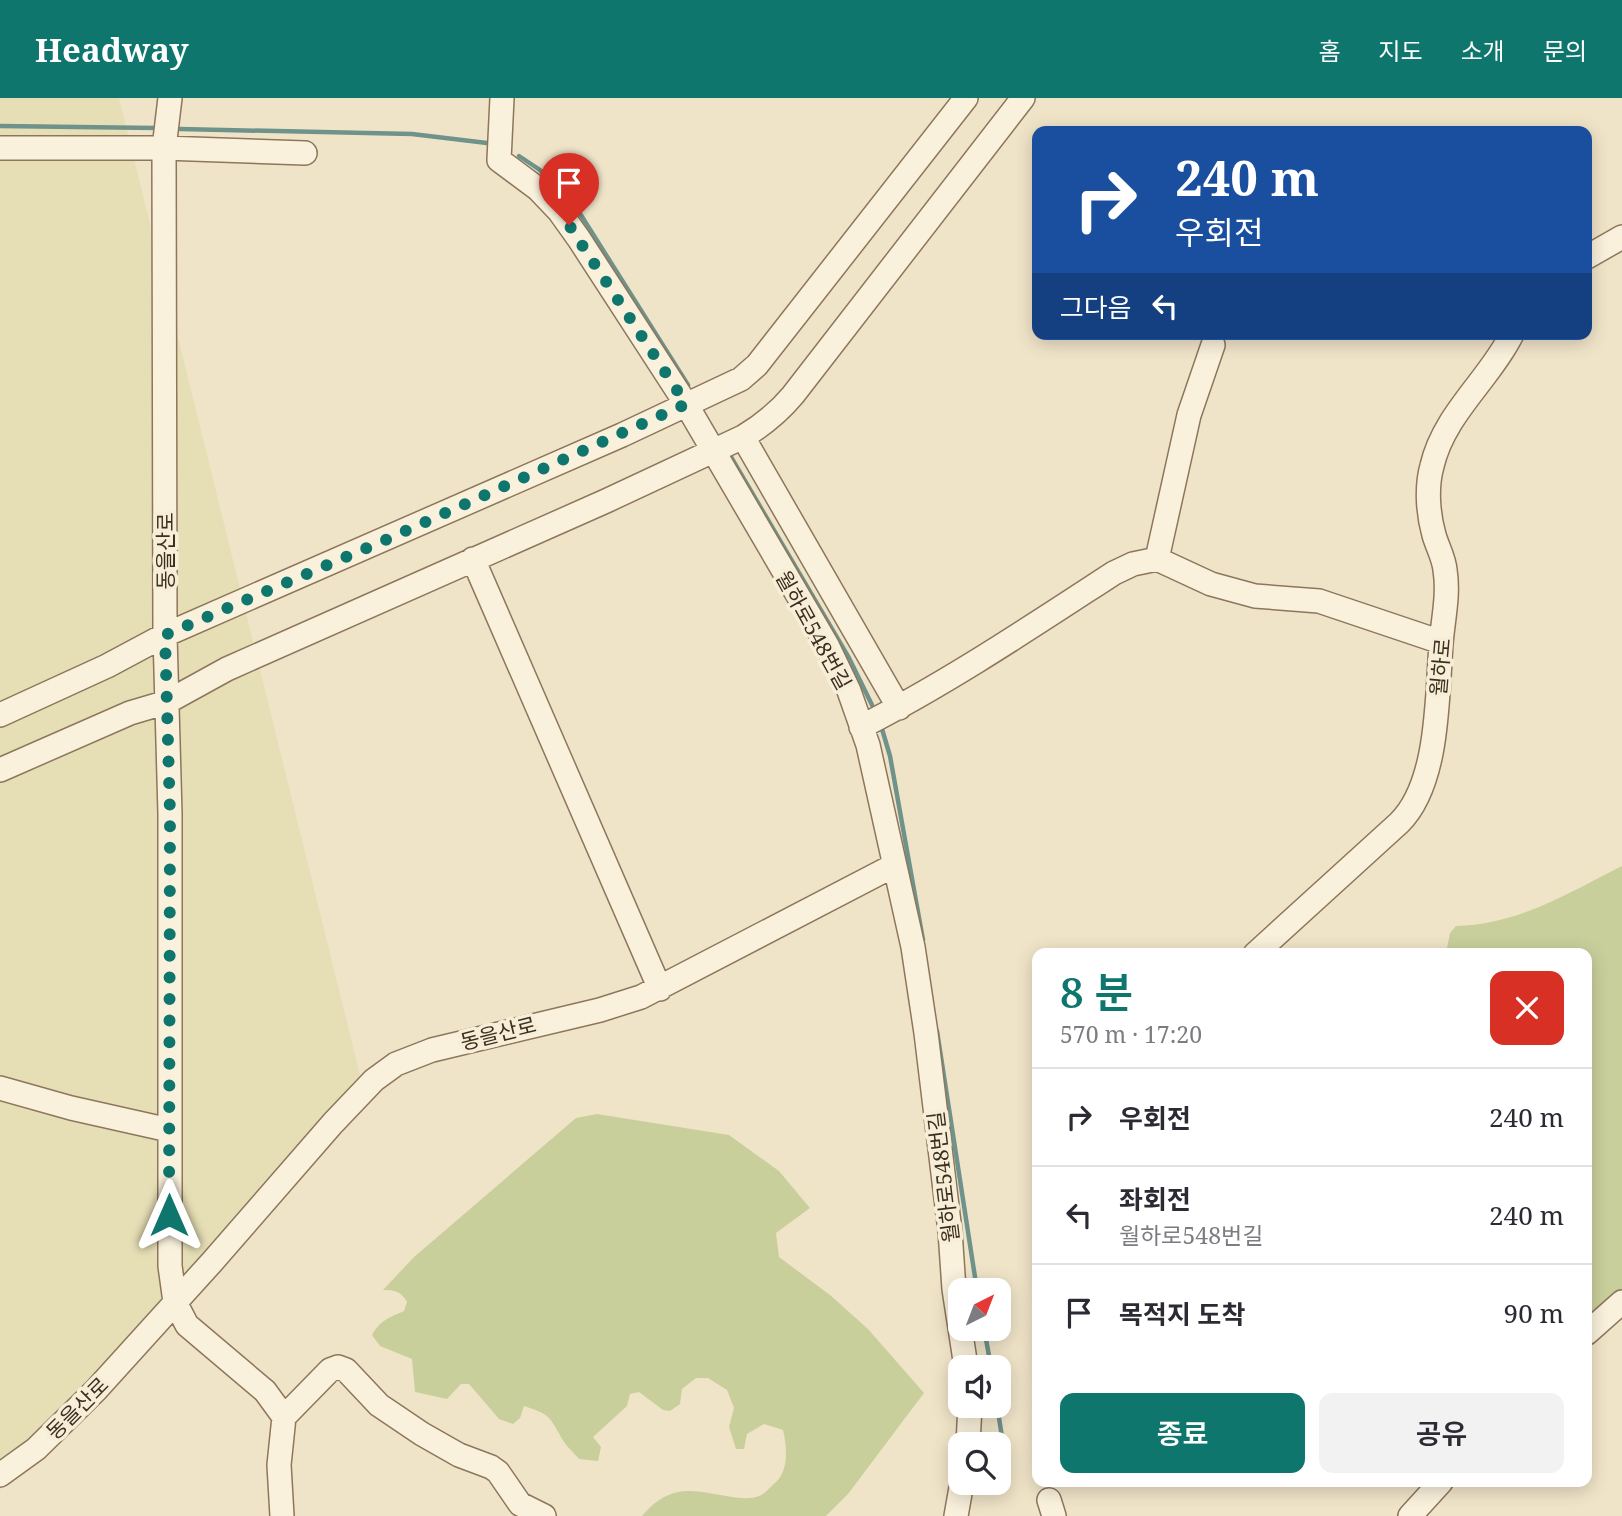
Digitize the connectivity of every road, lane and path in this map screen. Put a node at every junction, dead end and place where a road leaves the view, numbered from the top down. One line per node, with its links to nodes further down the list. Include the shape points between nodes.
1 (170, 98): 6 (street, 동을산로)
2 (502, 98): 12 (street, 월하로548번길, via 499,160 559,211)
3 (966, 98): 12 (street, via 757,365 741,379)
4 (1023, 98): 13 (street, via 793,396)
5 (0, 148): 6 (street)
6 (164, 148): 7 (street); 17 (street, 동을산로)
7 (306, 153)
8 (1622, 237): 9 (street)
9 (1592, 254)
10 (1509, 340): 18 (street, 월하로, via 1461,406 1432,466 1429,514 1448,593)
11 (1213, 345): 16 (street, via 1189,415)
12 (686, 404): 14 (street, 월하로548번길); 17 (street)
13 (743, 437): 14 (street); 20 (street)
14 (712, 451): 15 (street); 22 (street, 월하로548번길, via 827,645)
15 (473, 559): 19 (street, via 227,669); 26 (street)
16 (1157, 559): 18 (street, via 1211,584 1255,596 1319,601); 20 (street, via 1114,573)
17 (165, 635): 19 (street, 동을산로); 21 (street)
18 (1441, 642): 25 (street, 월하로, via 1432,748 1413,807)
19 (167, 702): 23 (street, via 130,713); 28 (street, 동을산로)
20 (899, 708): 22 (street)
21 (0, 715)
22 (861, 727): 24 (street, 월하로548번길)
23 (0, 770)
24 (893, 866): 26 (street, 동을산로); 32 (street, 월하로548번길, via 909,926 924,1021)
25 (1262, 948)
26 (660, 989): 29 (street, 동을산로, via 600,1010 432,1050 385,1071)
27 (0, 1088): 28 (street)
28 (169, 1130): 29 (street, 동을산로, via 170,1266)
29 (175, 1302): 33 (street, 동을산로, via 187,1325 265,1391); 34 (street, 동을산로, via 64,1423)
30 (1622, 1302): 31 (street)
31 (1592, 1329)
32 (964, 1355)
33 (284, 1417): 37 (street, via 279,1465); 38 (street, via 330,1370 346,1370 379,1405 459,1455 491,1467 520,1504)
34 (0, 1475)
35 (1436, 1487): 40 (street)
36 (960, 1495): 39 (street)
37 (282, 1516)
38 (544, 1516)
39 (956, 1516)
40 (1410, 1516)

